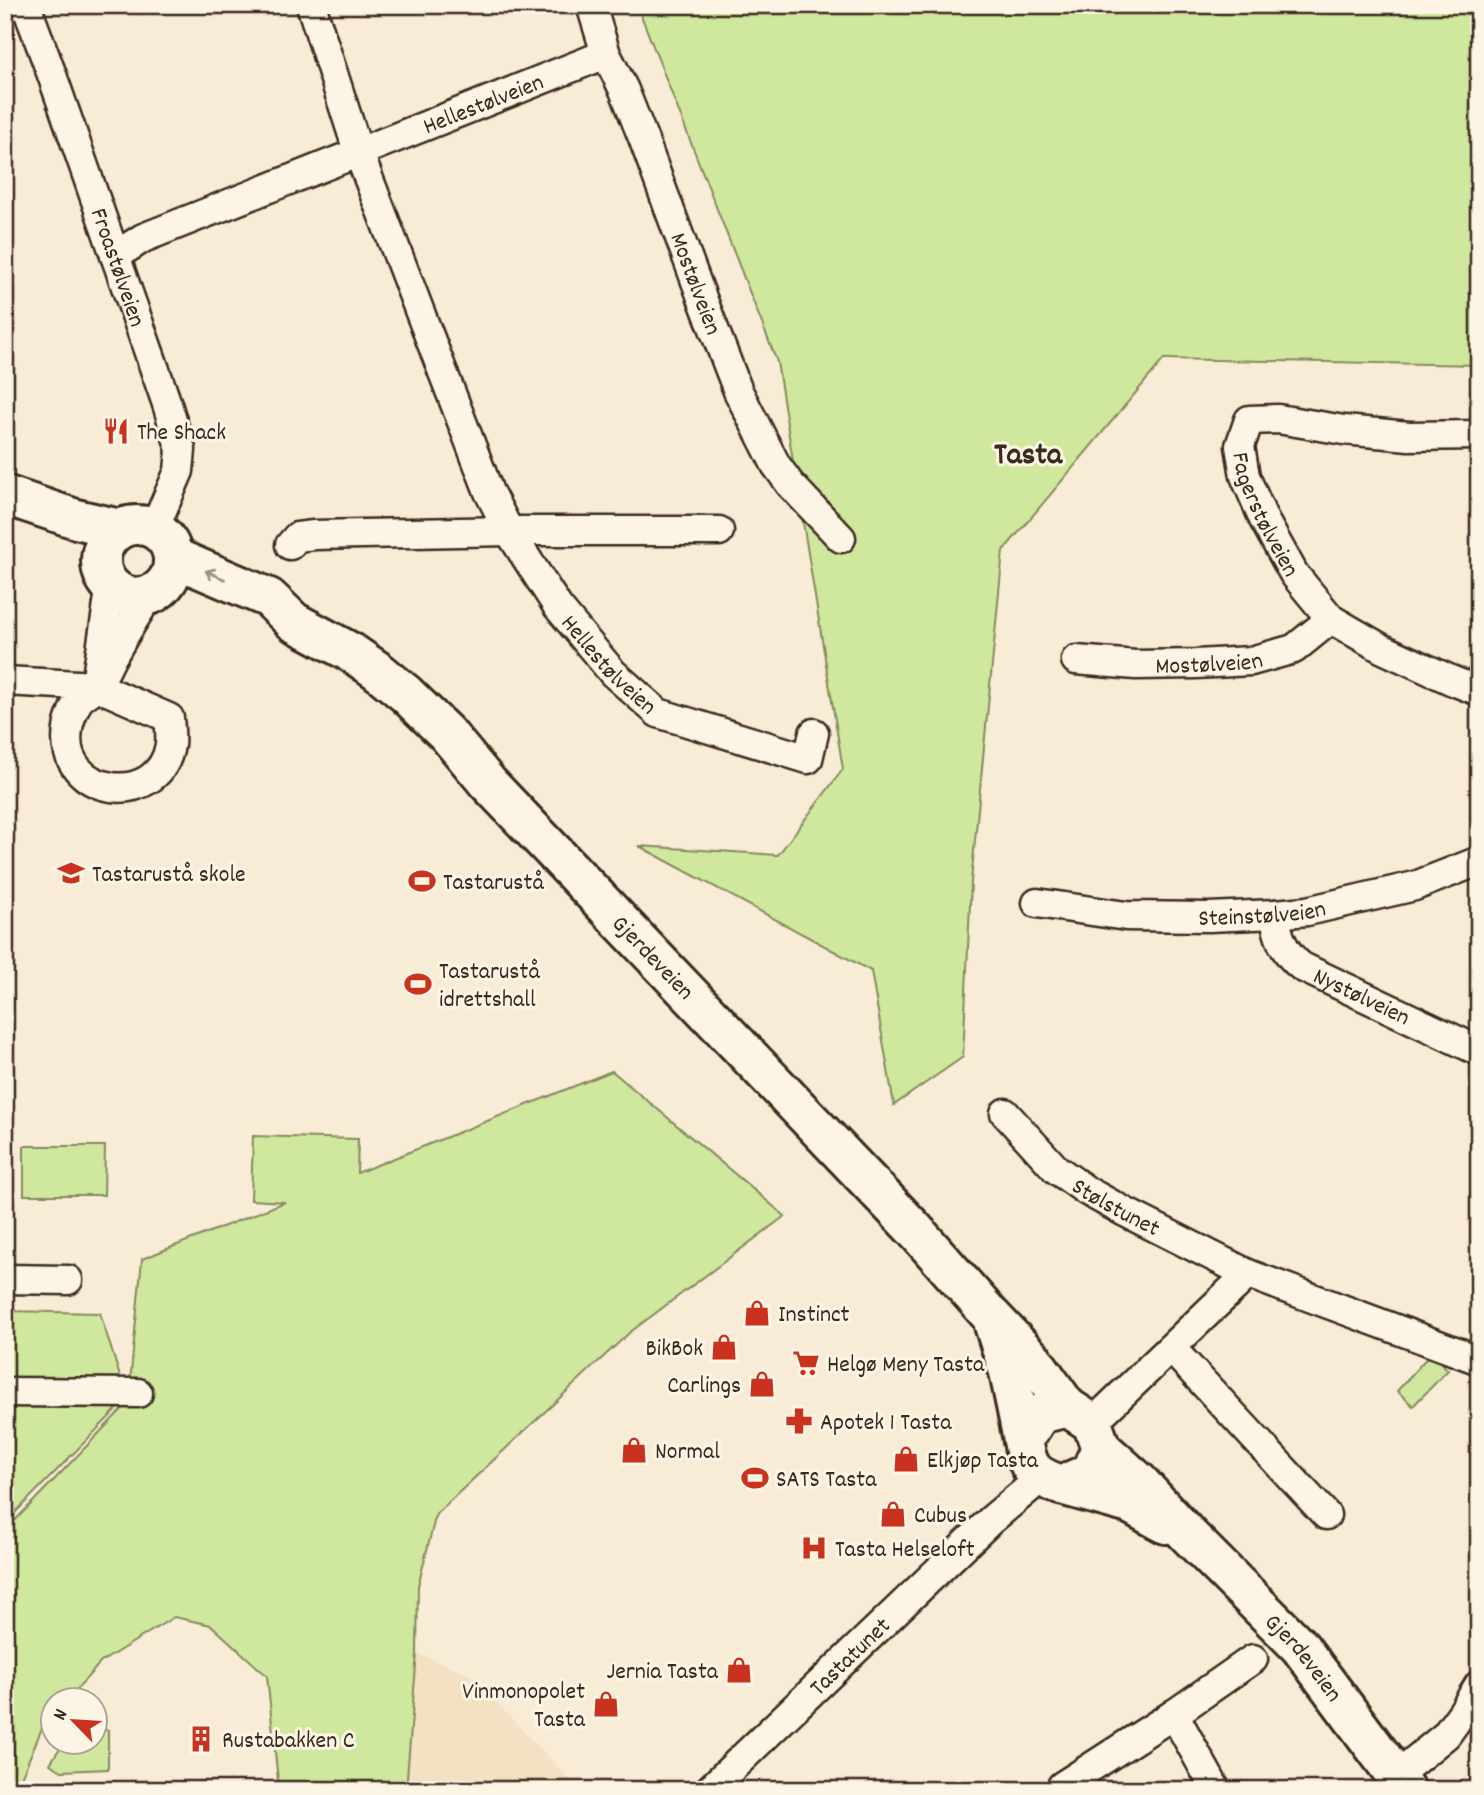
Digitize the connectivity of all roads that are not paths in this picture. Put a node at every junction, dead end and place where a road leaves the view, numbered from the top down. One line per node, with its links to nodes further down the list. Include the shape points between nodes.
1 (26, 5): 6 (street, Froastølveien)
2 (311, 5): 5 (street, Hellestølveien)
3 (591, 5): 4 (street, Mostølveien)
4 (606, 54): 5 (street, Hellestølveien); 12 (street, Mostølveien, via 634,114 755,427 790,484)
5 (358, 151): 6 (street, Hellestølveien, via 143,238); 10 (street, Hellestølveien, via 489,492)
6 (115, 256): 14 (street, Froastølveien, via 181,450 179,471)
7 (1479, 435): 15 (street, Fagerstølveien, via 1409,436 1278,419 1249,420 1240,446 1245,476 1294,574)
8 (5, 495): 14 (main road, Gjerdeveien, via 76,519)
9 (5, 511): 14 (main road, Gjerdeveien, via 67,542)
10 (509, 531): 11 (street); 13 (street, via 314,535 297,537); 19 (street, Hellestølveien, via 565,615 612,673 658,713 808,759)
11 (719, 531)
12 (841, 538)
13 (290, 545)
14 (138, 564): 17 (street, Froastølveien, via 96,686); 28 (main road, Gjerdeveien, via 260,617 294,622 352,653 406,694 869,1181)
15 (1331, 619): 16 (street, Mostølveien, via 1294,649 1251,661 1136,665); 18 (street, Fagerstølveien, via 1381,648)
16 (1076, 660)
17 (5, 681)
18 (1479, 691)
19 (814, 733)
20 (1479, 862): 22 (street, Steinstølveien, via 1415,886)
21 (1037, 903): 22 (street, Steinstølveien, via 1126,916)
22 (1276, 914): 23 (street, Nystølveien, via 1283,947 1301,967)
23 (1479, 1051)
24 (1005, 1113): 25 (street, Stølstunet, via 1056,1169 1087,1191)
25 (1248, 1274): 29 (street); 30 (street, Stølstunet)
26 (5, 1279): 27 (street)
27 (68, 1280)
28 (991, 1316): 33 (main road, Gjerdeveien); 34 (main road, Gjerdeveien)
29 (1171, 1348): 33 (street); 35 (street)
30 (1479, 1360)
31 (5, 1392): 32 (street)
32 (138, 1393)
33 (1087, 1426): 34 (main road, via 1090,1473); 34 (main road, via 1040,1413); 36 (main road, Gjerdeveien)
34 (1038, 1466): 36 (main road, Gjerdeveien, via 1130,1504); 42 (street, Tastatunet, via 991,1520)
35 (1326, 1515)
36 (1189, 1536): 40 (main road, Gjerdeveien, via 1300,1647)
37 (1253, 1659): 39 (street)
38 (1479, 1685): 40 (street, via 1446,1735)
39 (1174, 1714): 41 (street); 43 (street)
40 (1401, 1783)
41 (1062, 1786)
42 (709, 1790)
43 (1216, 1790)

